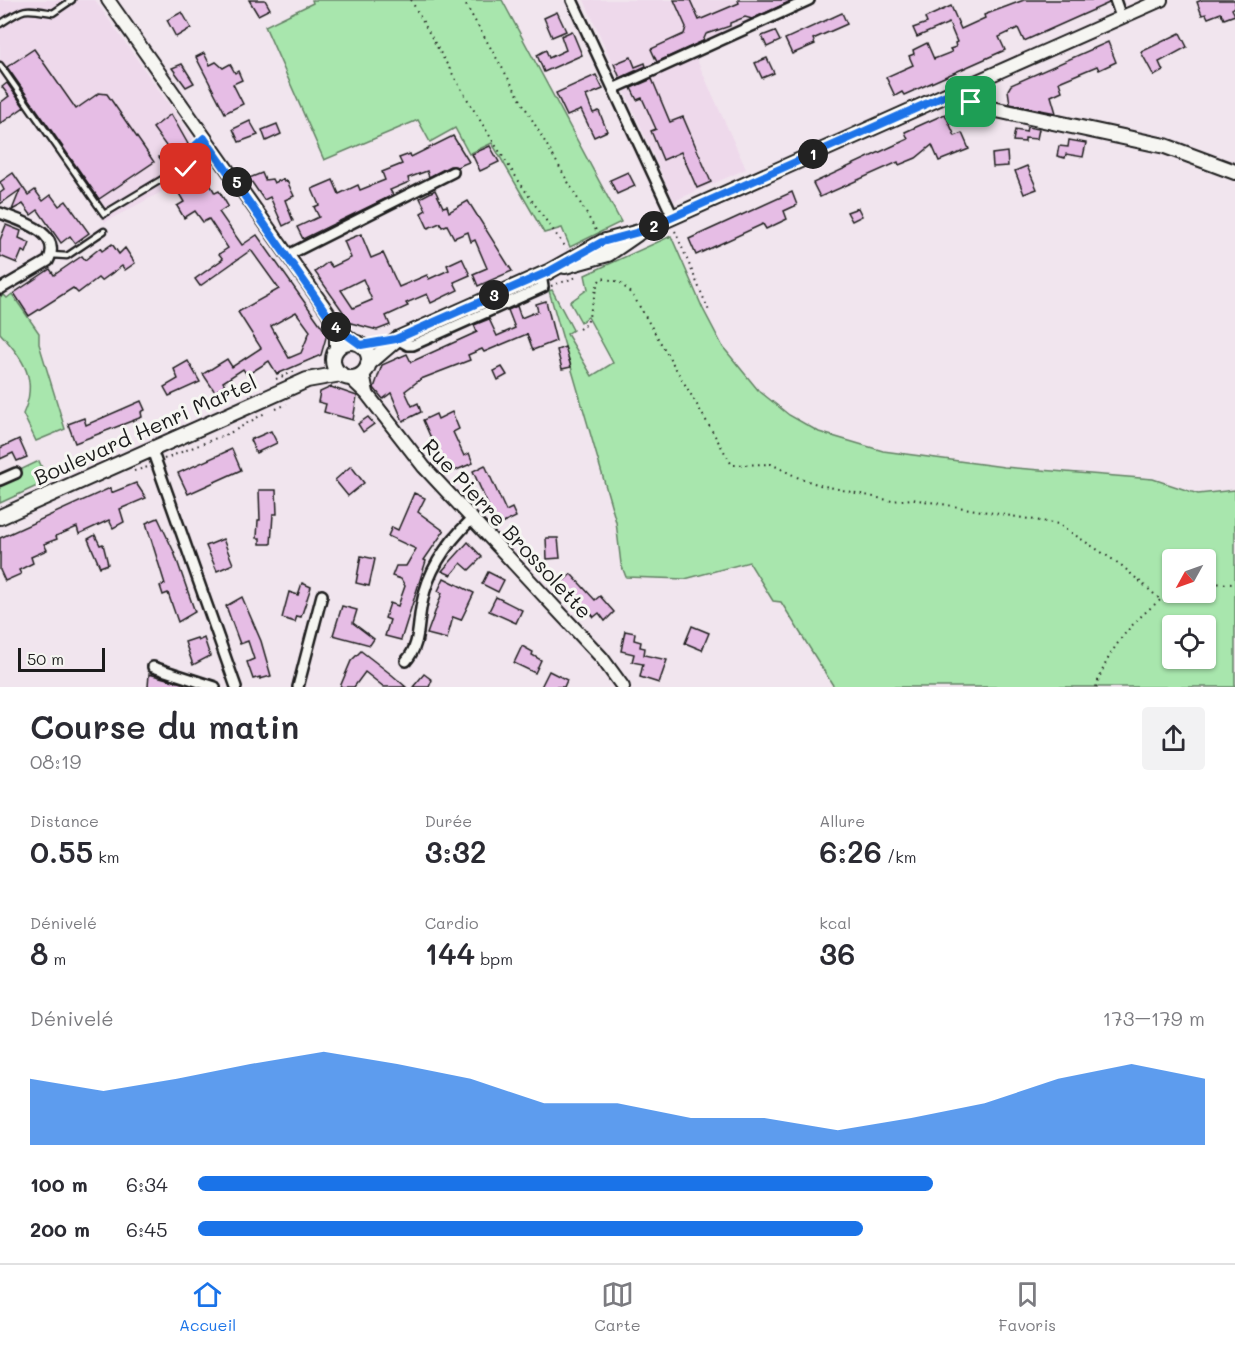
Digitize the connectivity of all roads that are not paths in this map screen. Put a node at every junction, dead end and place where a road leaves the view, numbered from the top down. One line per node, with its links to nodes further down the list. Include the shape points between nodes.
1 (72, 0): 8 (lane, via 53,13 24,8)
2 (108, 0): 12 (street)
3 (572, 0): 10 (street)
4 (809, 0): 10 (street)
5 (1115, 0): 7 (street)
6 (1161, 0): 7 (street)
7 (1121, 17): 11 (street)
8 (0, 24)
9 (0, 65): 12 (lane, via 104,214 186,169 196,145)
10 (615, 88): 16 (street)
11 (955, 91): 14 (main road, via 983,107 1165,146); 16 (main road)
12 (204, 138): 19 (street)
13 (453, 172): 19 (street)
14 (1235, 172)
15 (0, 213): 18 (street, via 43,233 51,245)
16 (671, 218): 22 (main road, via 639,232 608,255 557,268)
17 (104, 231): 18 (lane, via 67,256)
18 (51, 255): 20 (street, via 42,265)
19 (288, 255): 21 (street)
20 (1, 289)
21 (336, 327): 23 (street); 24 (street)
22 (396, 339): 23 (main road); 25 (main road)
23 (358, 344): 24 (main road, via 348,342); 25 (main road, via 366,350)
24 (335, 352): 26 (main road, via 334,365); 27 (main road, Boulevard Henri Martel)
25 (366, 368): 26 (main road); 28 (street, Rue Pierre Brossolette)
26 (345, 376): 27 (main road, Boulevard Henri Martel); 28 (street, Rue Pierre Brossolette)
27 (307, 380): 29 (main road, Boulevard Henri Martel)
28 (367, 394): 33 (street, Rue Pierre Brossolette)
29 (155, 456): 32 (main road, Boulevard Henri Martel, via 118,465); 38 (street)
30 (16, 472): 31 (street)
31 (0, 480)
32 (0, 517)
33 (471, 519): 35 (street, via 451,539 434,568 422,601 415,650); 40 (street, Rue Pierre Brossolette, via 602,658)
34 (322, 595): 39 (street)
35 (406, 661)
36 (153, 667): 37 (street)
37 (215, 687)
38 (237, 687)
39 (298, 687)
40 (623, 687)

